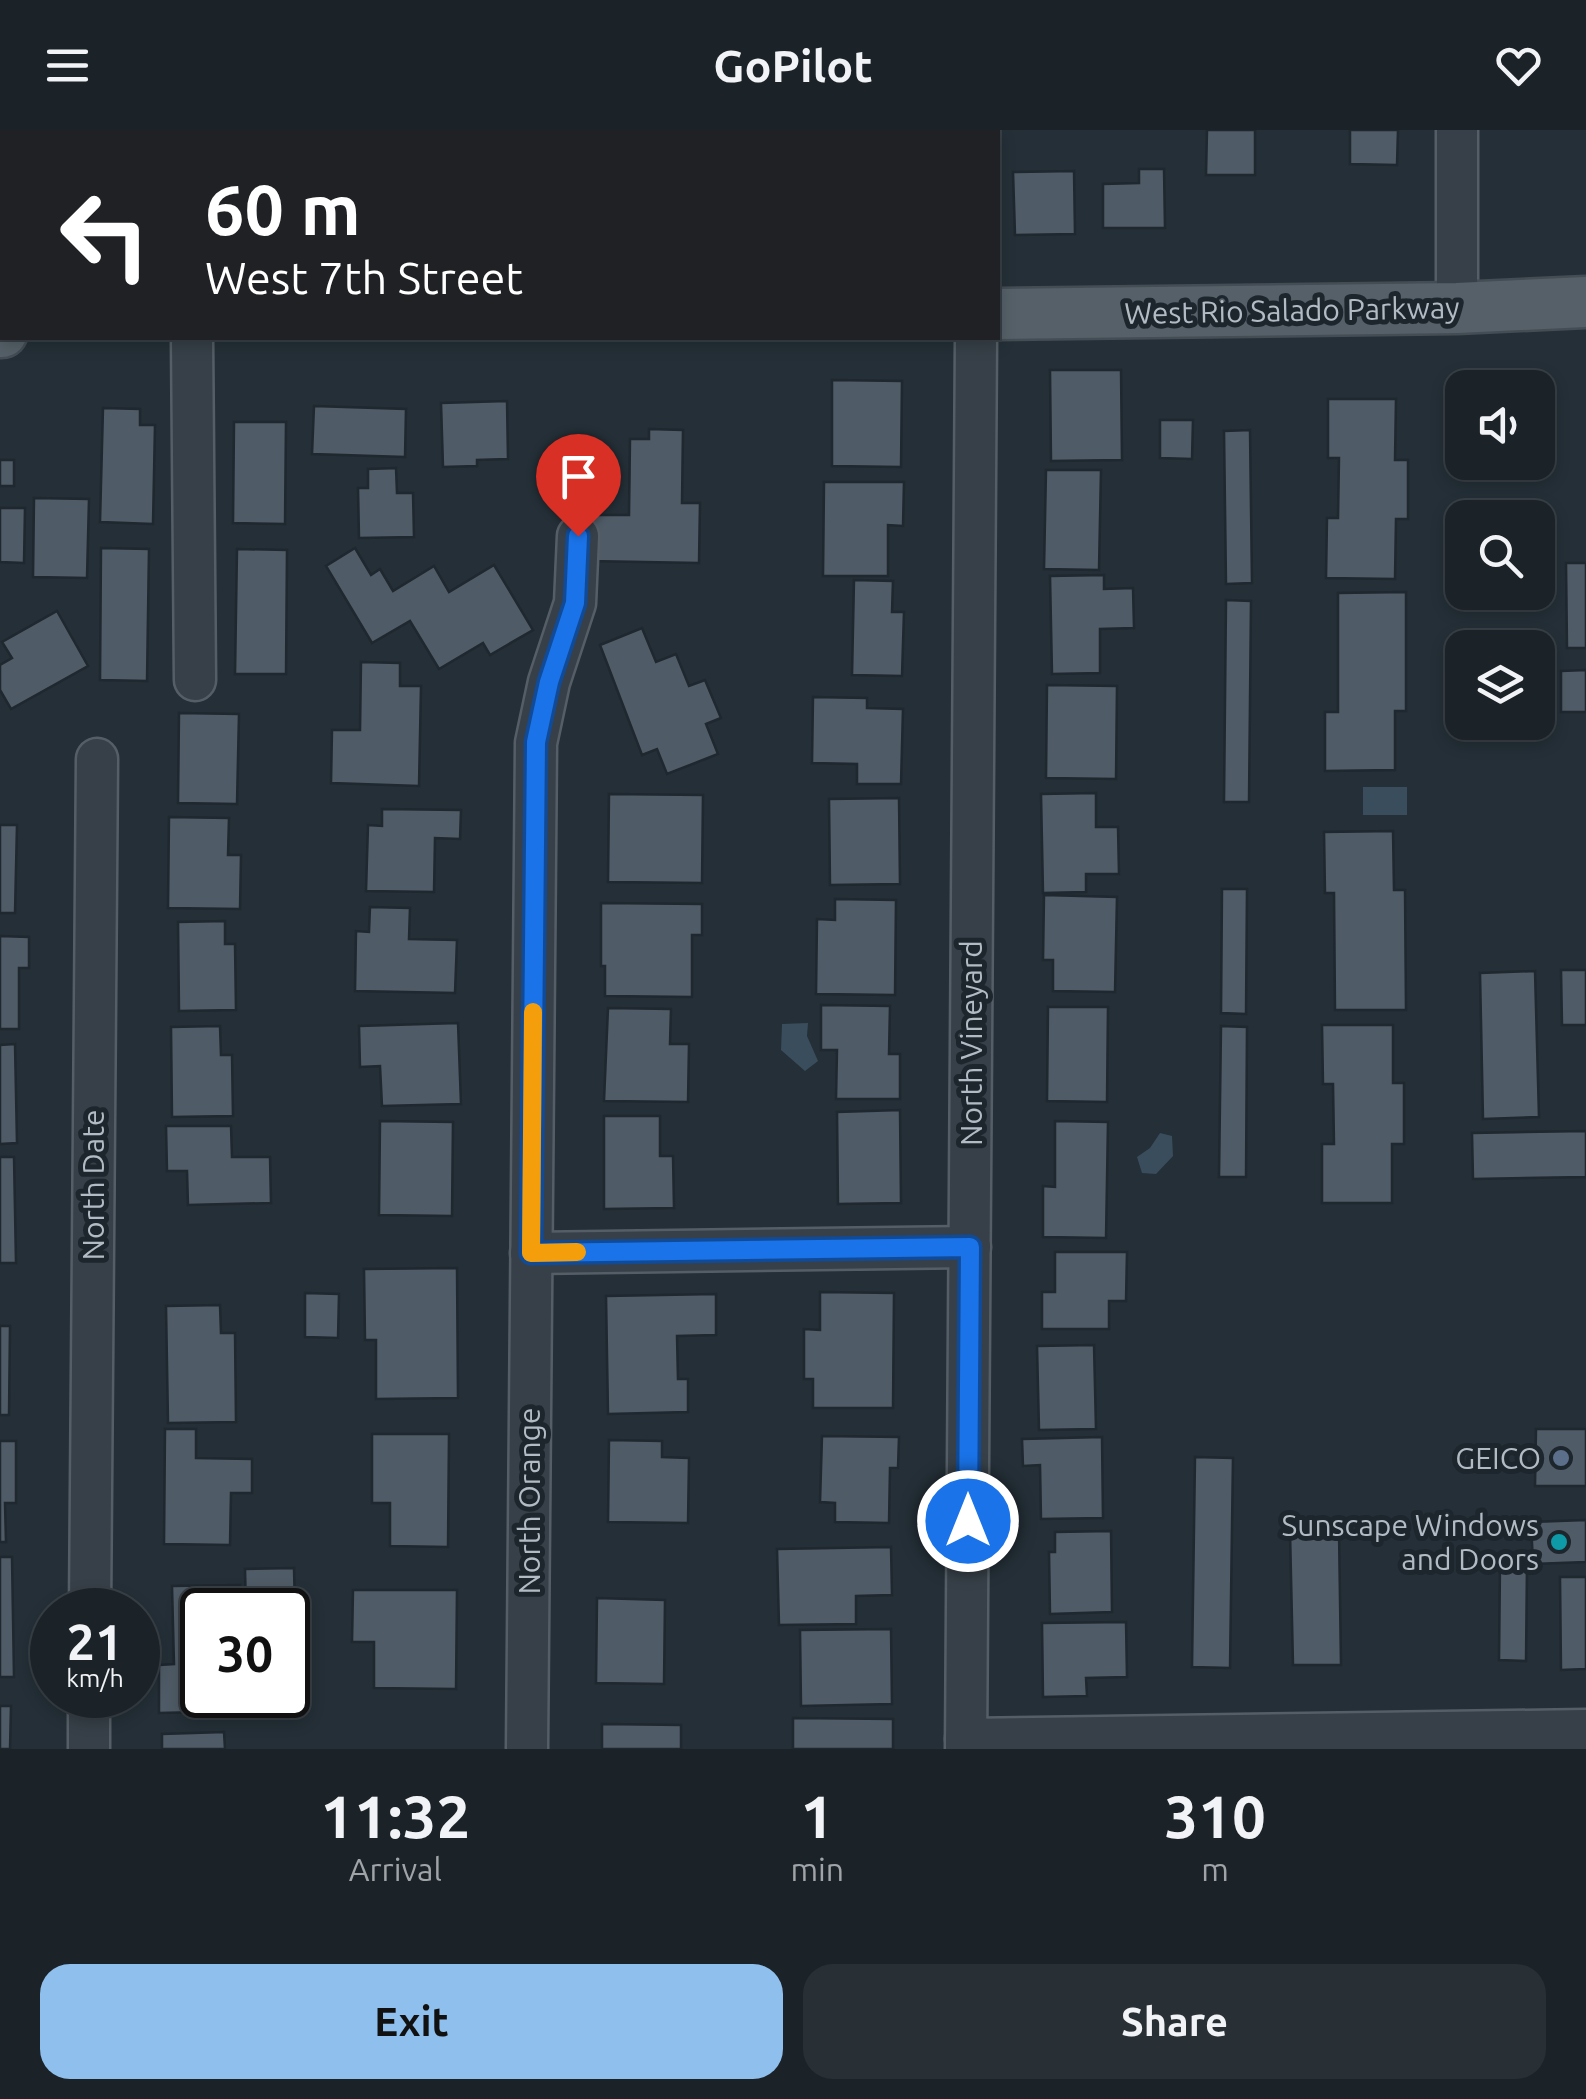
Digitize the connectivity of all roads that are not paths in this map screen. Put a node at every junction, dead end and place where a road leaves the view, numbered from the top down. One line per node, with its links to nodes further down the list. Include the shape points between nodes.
1 (1458, 130): 3 (street)
2 (1586, 302): 3 (main road, West Rio Salado Parkway)
3 (1457, 308): 4 (main road, West Rio Salado Parkway)
4 (1000, 314)
5 (192, 340): 8 (street)
6 (976, 340): 10 (street, North Vineyard)
7 (578, 536): 11 (street, North Orange, via 575,603 536,742)
8 (195, 680)
9 (96, 759): 12 (street, North Date)
10 (970, 1247): 11 (street); 15 (street, North Vineyard)
11 (531, 1253): 17 (street, North Orange)
12 (90, 1588)
13 (89, 1718): 16 (street)
14 (1586, 1730): 15 (street)
15 (966, 1744)
16 (89, 1749)
17 (527, 1749)

